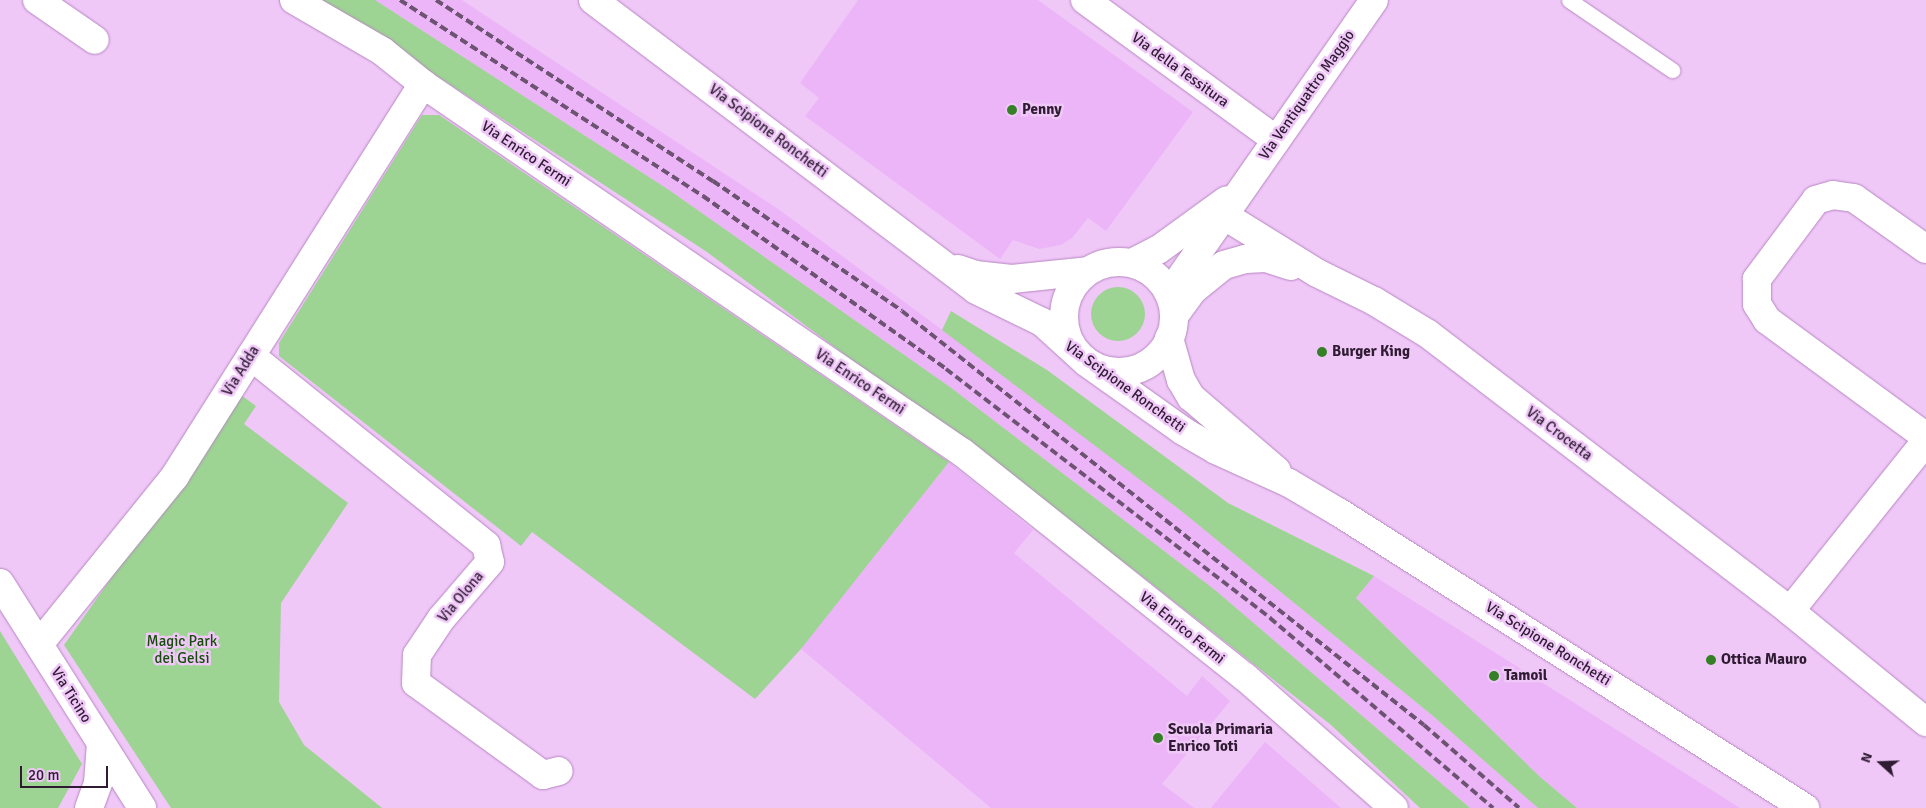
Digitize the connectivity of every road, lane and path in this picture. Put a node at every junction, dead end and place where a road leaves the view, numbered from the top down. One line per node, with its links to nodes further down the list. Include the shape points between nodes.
1 (37, 0): 7 (street)
2 (294, 0): 9 (street, Via Enrico Fermi, via 382,51)
3 (593, 0): 14 (street, Via Scipione Ronchetti)
4 (1085, 0): 10 (street, Via della Tessitura)
5 (1374, 0): 10 (street, Via Ventiquattro Maggio)
6 (1569, 0): 8 (lane)
7 (95, 40)
8 (1672, 70)
9 (423, 84): 19 (street, Via Adda); 31 (street, Via Enrico Fermi, via 963,452 1245,677)
10 (1276, 140): 11 (street, Via Ventiquattro Maggio)
11 (1240, 190): 12 (street, Via Ventiquattro Maggio); 15 (street, Via Ventiquattro Maggio, via 1158,250)
12 (1225, 216): 17 (street, Via Crocetta); 18 (street, Via Ventiquattro Maggio)
13 (1926, 249): 21 (street, via 1854,198 1833,195 1816,200 1757,279 1758,304 1767,320)
14 (944, 262): 16 (street, Via Scipione Ronchetti, via 976,275 999,278 1046,277); 20 (street, Via Scipione Ronchetti, via 988,298 1042,322)
15 (1132, 263): 16 (street, via 1109,262); 18 (street, via 1152,272)
16 (1088, 271): 20 (street, via 1070,291 1063,317 1069,342)
17 (1317, 273): 18 (street, Via Crocetta, via 1266,258 1224,264 1192,291); 24 (street, Via Crocetta, via 1374,301 1428,334)
18 (1171, 316): 20 (street, via 1151,362 1135,370 1110,372); 22 (street, Via Scipione Ronchetti, via 1181,380 1191,397 1250,445)
19 (251, 356): 25 (street, Via Adda, via 175,476); 28 (street, Via Olona, via 486,545 490,562 441,619 417,655 416,683 543,775)
20 (1086, 362): 22 (street, Via Scipione Ronchetti, via 1216,450)
21 (1926, 439): 24 (street)
22 (1289, 483): 32 (street, Via Scipione Ronchetti)
23 (0, 583): 25 (street, Via Ticino)
24 (1790, 611): 26 (street, Via Crocetta)
25 (40, 643): 27 (street, Via Ticino)
26 (1926, 722)
27 (101, 743): 29 (street, via 98,783); 30 (street, Via Ticino)
28 (559, 771)
29 (89, 808)
30 (142, 808)
31 (1394, 808)
32 (1805, 808)

